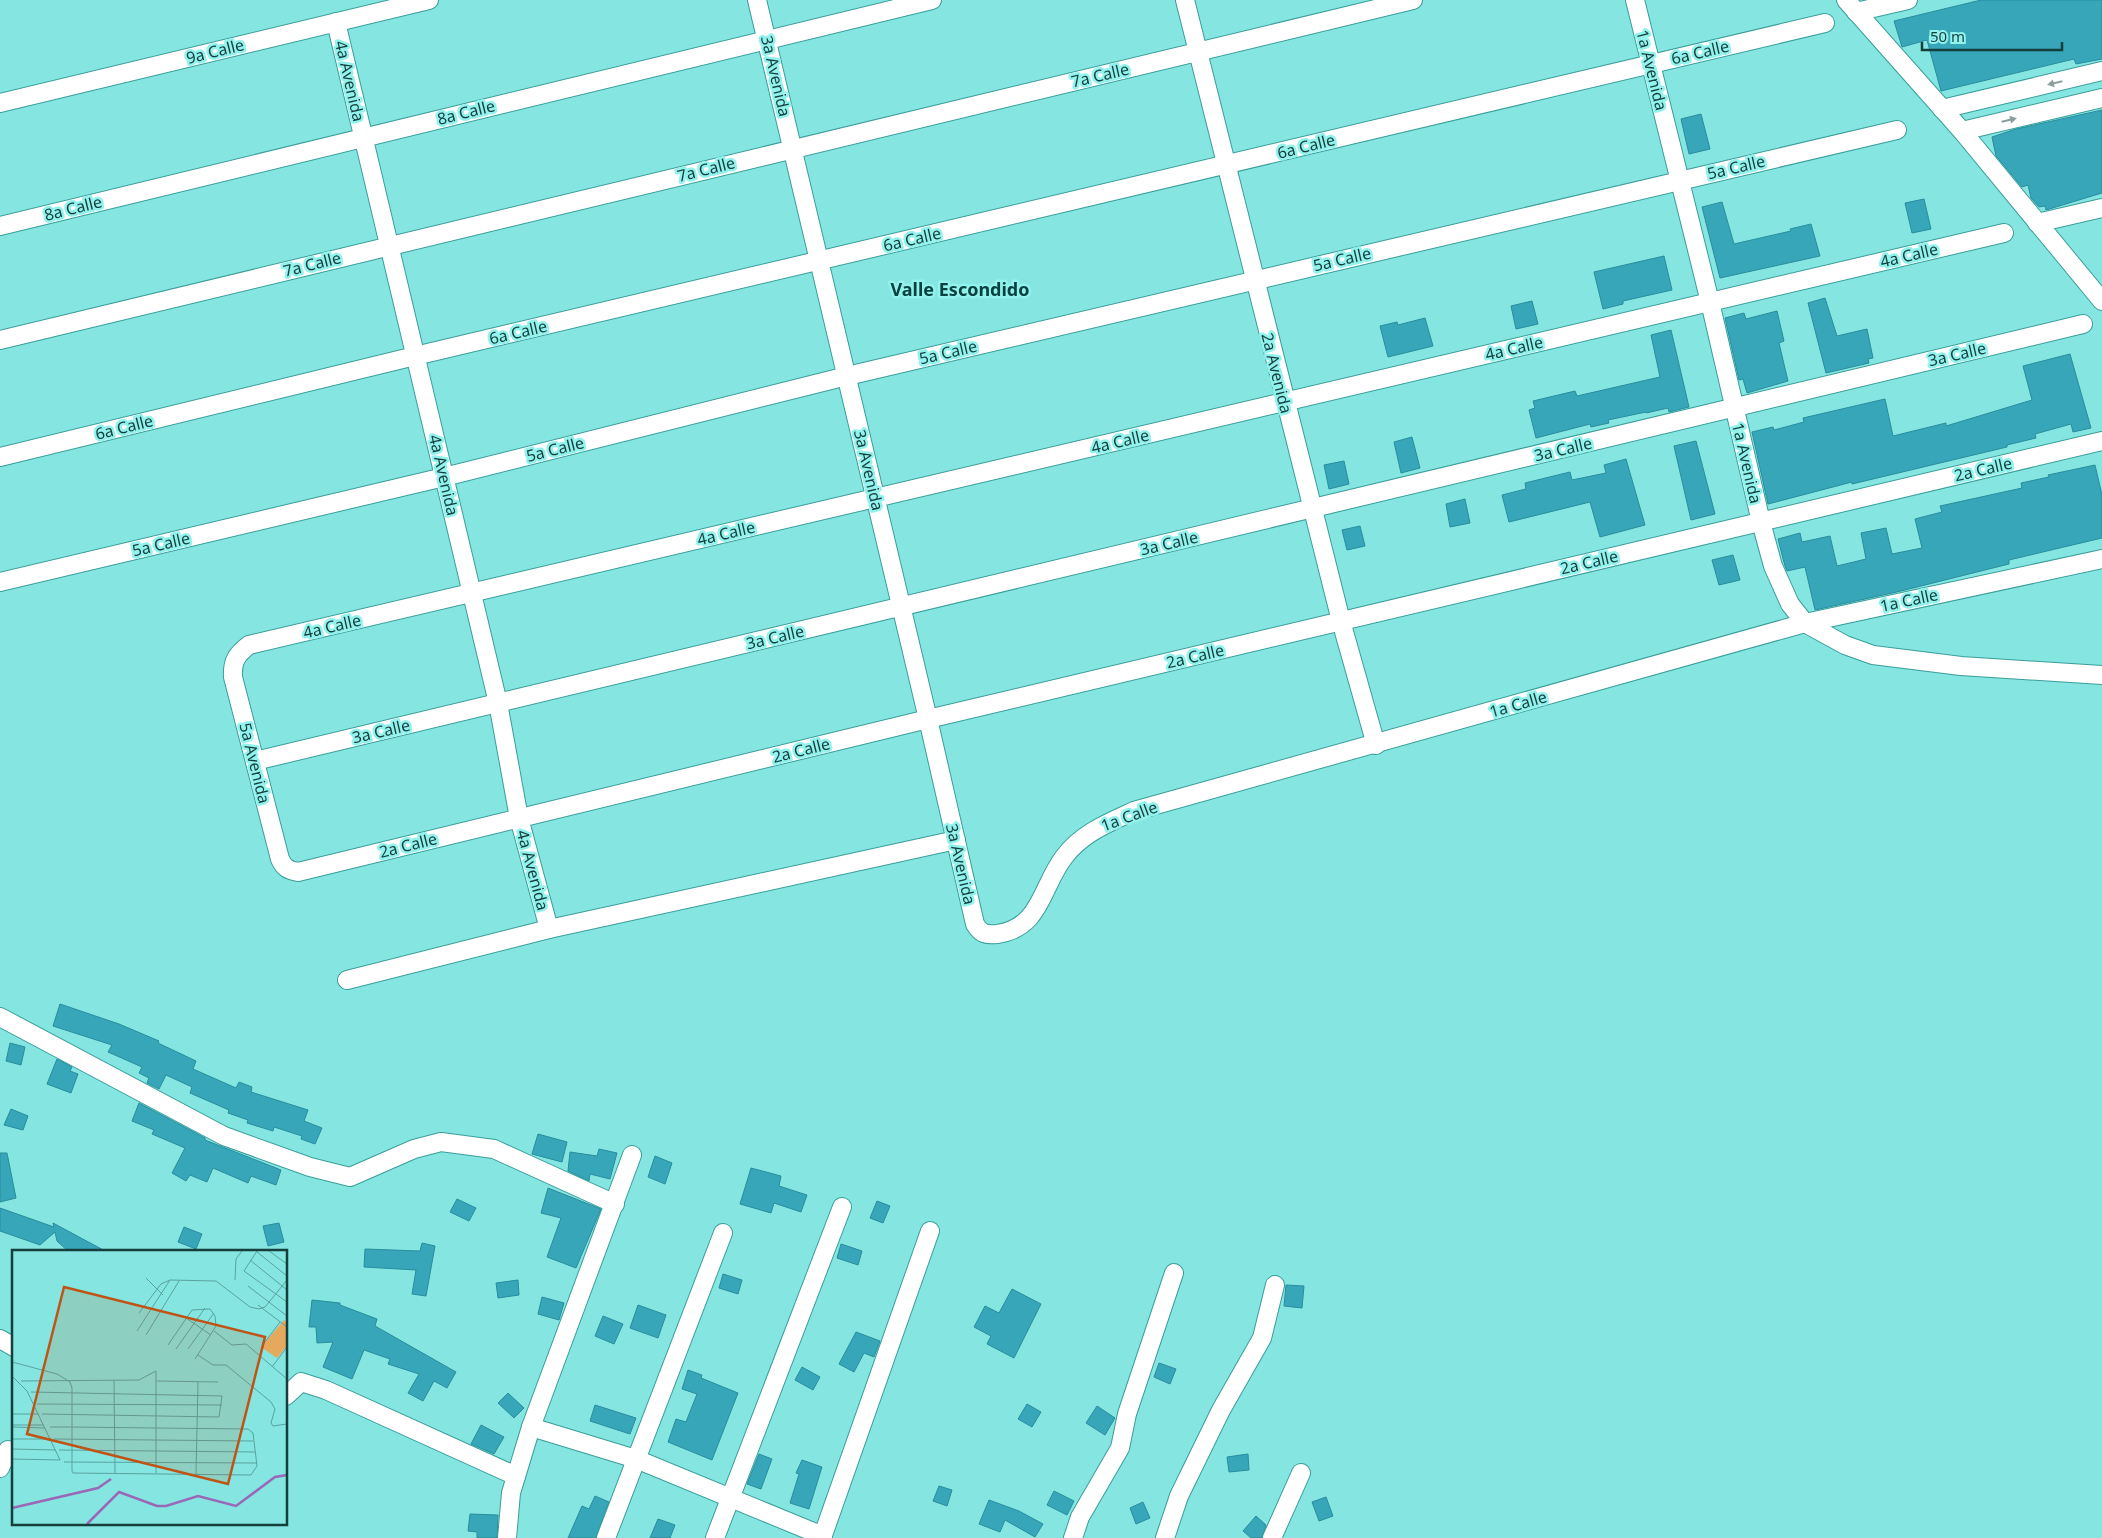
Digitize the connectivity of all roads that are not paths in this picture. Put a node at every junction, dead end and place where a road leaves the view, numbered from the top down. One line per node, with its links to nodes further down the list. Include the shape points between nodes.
1 (429, 0): 9 (street, 9a Calle)
2 (757, 0): 11 (street, 3a Avenida)
3 (932, 0): 11 (street, 8a Calle)
4 (1184, 0): 12 (street, 2a Avenida)
5 (1413, 0): 12 (street, 7a Calle)
6 (1635, 0): 13 (street, 1a Avenida)
7 (1908, 0): 8 (street)
8 (1851, 6): 17 (street)
9 (336, 22): 16 (street, 9a Calle); 20 (street, 4a Avenida)
10 (1825, 23): 13 (street, 6a Calle)
11 (767, 40): 20 (street, 8a Calle); 21 (street, 3a Avenida)
12 (1197, 52): 21 (street, 7a Calle); 22 (street, 2a Avenida)
13 (1650, 63): 22 (street, 6a Calle); 23 (street, 1a Avenida)
14 (2102, 71): 17 (street, one-way to 17)
15 (2102, 98): 19 (street, one-way to 15)
16 (0, 103)
17 (1942, 109): 19 (street)
18 (1897, 130): 23 (street, 5a Calle)
19 (1962, 131): 25 (street)
20 (364, 137): 26 (street, 8a Calle); 28 (street, 4a Avenida)
21 (793, 148): 28 (street, 7a Calle); 29 (street, 3a Avenida)
22 (1226, 166): 29 (street, 6a Calle); 30 (street, 2a Avenida)
23 (1680, 180): 30 (street, 5a Calle); 32 (street, 1a Avenida)
24 (2102, 208): 25 (street)
25 (2037, 223): 31 (street)
26 (0, 226)
27 (2004, 233): 32 (street, 4a Calle)
28 (389, 246): 34 (street, 7a Calle); 35 (street, 4a Avenida)
29 (819, 261): 35 (street, 6a Calle); 36 (street, 3a Avenida)
30 (1254, 280): 36 (street, 5a Calle); 37 (street, 2a Avenida)
31 (2102, 301)
32 (1710, 302): 37 (street, 4a Calle); 38 (street, 1a Avenida)
33 (2083, 324): 38 (street, 3a Calle)
34 (0, 340)
35 (415, 356): 40 (street, 6a Calle); 41 (street, 4a Avenida)
36 (847, 376): 41 (street, 5a Calle); 42 (street, 3a Avenida)
37 (1284, 402): 42 (street, 4a Calle); 43 (street, 2a Avenida)
38 (1734, 408): 43 (street, 3a Calle); 44 (street, 1a Avenida)
39 (2102, 441): 44 (street, 2a Calle)
40 (0, 457)
41 (444, 477): 46 (street, 5a Calle); 47 (street, 4a Avenida)
42 (875, 498): 47 (street, 4a Calle); 48 (street, 3a Avenida)
43 (1312, 508): 48 (street, 3a Calle); 49 (street, 2a Avenida)
44 (1761, 522): 49 (street, 2a Calle); 50 (street, 1a Avenida, via 1773,566 1790,604)
45 (2102, 559): 50 (street, 1a Calle)
46 (0, 582)
47 (472, 593): 51 (street, 4a Calle, via 249,645); 53 (street, 4a Avenida)
48 (902, 607): 53 (street, 3a Calle); 54 (street, 3a Avenida)
49 (1341, 622): 54 (street, 2a Calle); 55 (street, 2a Avenida)
50 (1805, 623): 52 (street, 1a Avenida, via 1873,655 1961,666); 55 (street, 1a Calle)
51 (238, 653): 56 (street, 5a Avenida, via 232,666 233,677)
52 (2102, 675)
53 (498, 703): 56 (street, 3a Calle); 57 (street, 4a Avenida)
54 (928, 719): 57 (street, 2a Calle); 58 (street, 3a Avenida)
55 (1376, 745): 61 (street, 1a Calle, via 1134,811 1091,831 1064,857 1032,916 1015,931)
56 (255, 761): 59 (street, 5a Avenida, via 280,859)
57 (519, 818): 59 (street, 2a Calle, via 298,872); 60 (street, 4a Avenida)
58 (956, 840): 60 (street); 61 (street, 3a Avenida, via 974,924 979,932)
59 (289, 870)
60 (549, 929): 62 (street)
61 (987, 935)
62 (346, 980)
63 (0, 1017): 65 (street, via 224,1136 310,1167 350,1177 414,1149 441,1142 494,1150)
64 (632, 1155): 65 (street)
65 (615, 1204): 74 (street)
66 (842, 1208): 80 (street)
67 (930, 1230): 81 (street)
68 (723, 1233): 76 (street)
69 (1174, 1273): 85 (street, via 1127,1414 1120,1448 1080,1517)
70 (1274, 1284): 86 (street, via 1262,1338 1220,1410 1179,1496)
71 (0, 1339): 72 (street)
72 (12, 1346)
73 (288, 1394): 79 (street, via 300,1382 326,1390)
74 (531, 1427): 76 (street); 79 (street)
75 (8, 1450): 77 (street)
76 (636, 1459): 80 (street); 83 (street)
77 (0, 1468)
78 (1301, 1473): 87 (street)
79 (516, 1476): 82 (street, via 511,1493)
80 (730, 1496): 81 (street); 84 (street)
81 (823, 1537)
82 (507, 1538)
83 (606, 1538)
84 (716, 1538)
85 (1073, 1538)
86 (1165, 1538)
87 (1272, 1538)

